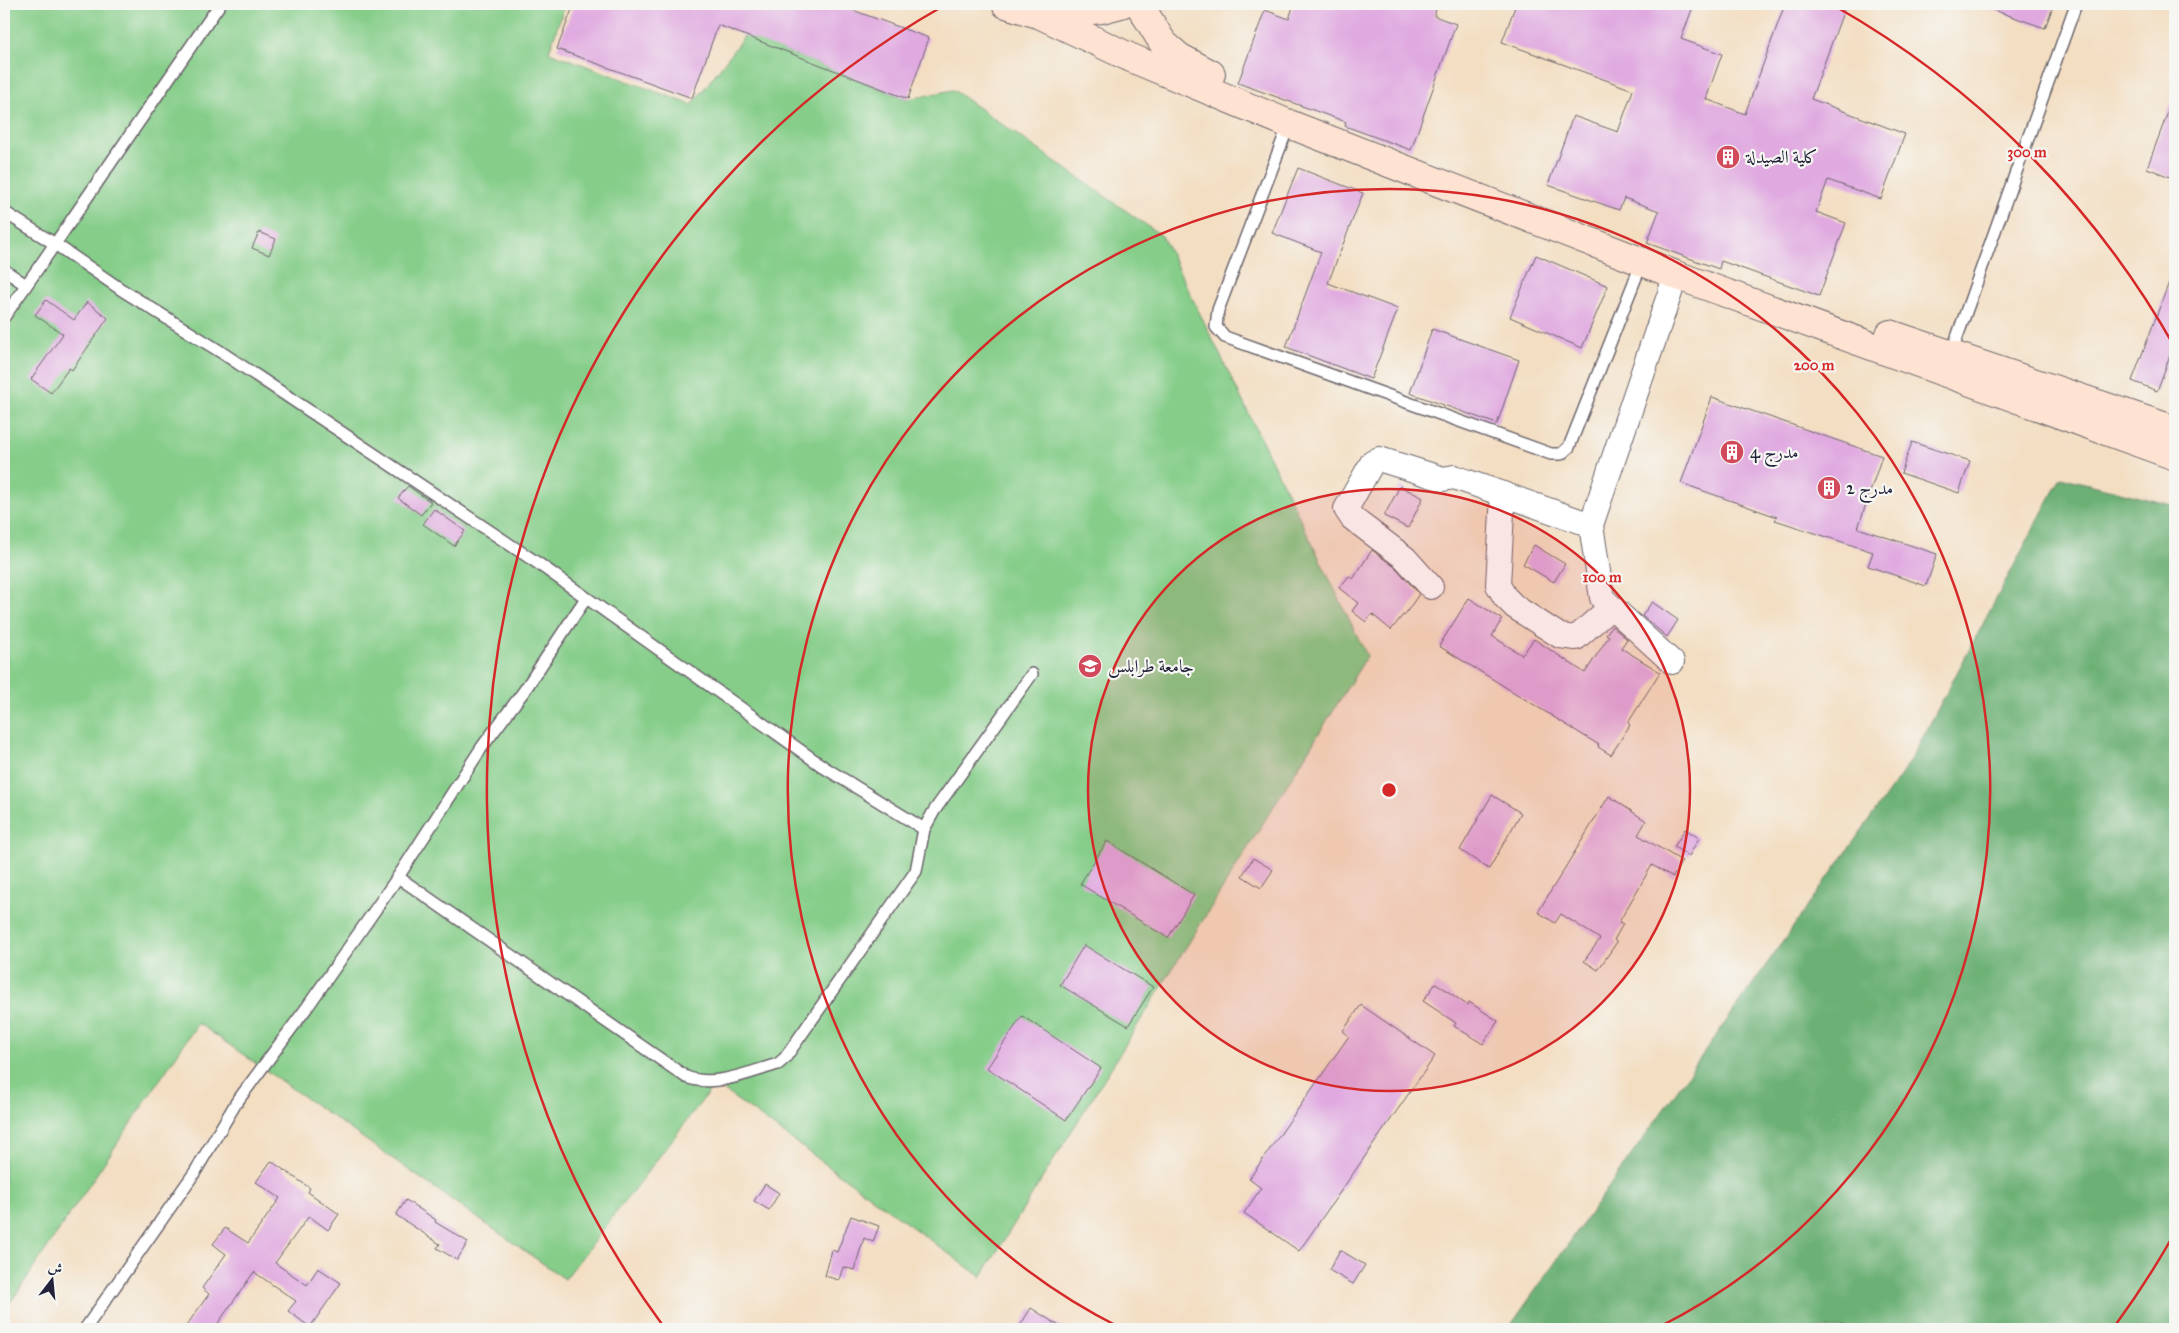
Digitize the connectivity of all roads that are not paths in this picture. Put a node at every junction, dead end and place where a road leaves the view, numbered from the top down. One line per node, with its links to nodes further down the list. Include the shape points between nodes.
1 (220, 4): 9 (lane)
2 (1006, 4): 6 (street)
3 (1121, 4): 6 (street, via 1094,11)
4 (1139, 4): 15 (street, via 1164,43 1179,57 1238,87 1700,266)
5 (2076, 4): 15 (lane)
6 (1025, 8): 7 (street, via 1129,57)
7 (1289, 124): 10 (street); 10 (lane, via 1218,310 1216,327 1225,337 1551,454 1561,454 1568,447)
8 (4, 212): 9 (lane)
9 (55, 244): 13 (lane); 21 (lane)
10 (1642, 262): 12 (street)
11 (4, 270): 13 (lane)
12 (1676, 275): 17 (street); 19 (street)
13 (26, 285): 14 (lane)
14 (4, 317)
15 (1951, 354): 16 (street)
16 (2175, 430)
17 (2175, 456)
18 (1503, 494): 19 (street); 20 (street, via 1454,477 1444,479 1379,459 1372,463 1346,510 1405,558); 22 (street, via 1498,585 1505,597 1560,636 1576,638)
19 (1591, 525): 22 (street, via 1602,598)
20 (1432, 587)
21 (586, 598): 25 (lane, via 825,768); 26 (lane, via 482,747)
22 (1610, 608): 23 (street)
23 (1672, 662)
24 (1032, 674): 25 (lane)
25 (924, 829): 26 (lane, via 916,870 785,1058 778,1064 729,1079 695,1080 686,1077)
26 (398, 877): 27 (lane, via 236,1102 195,1172)
27 (85, 1329)

